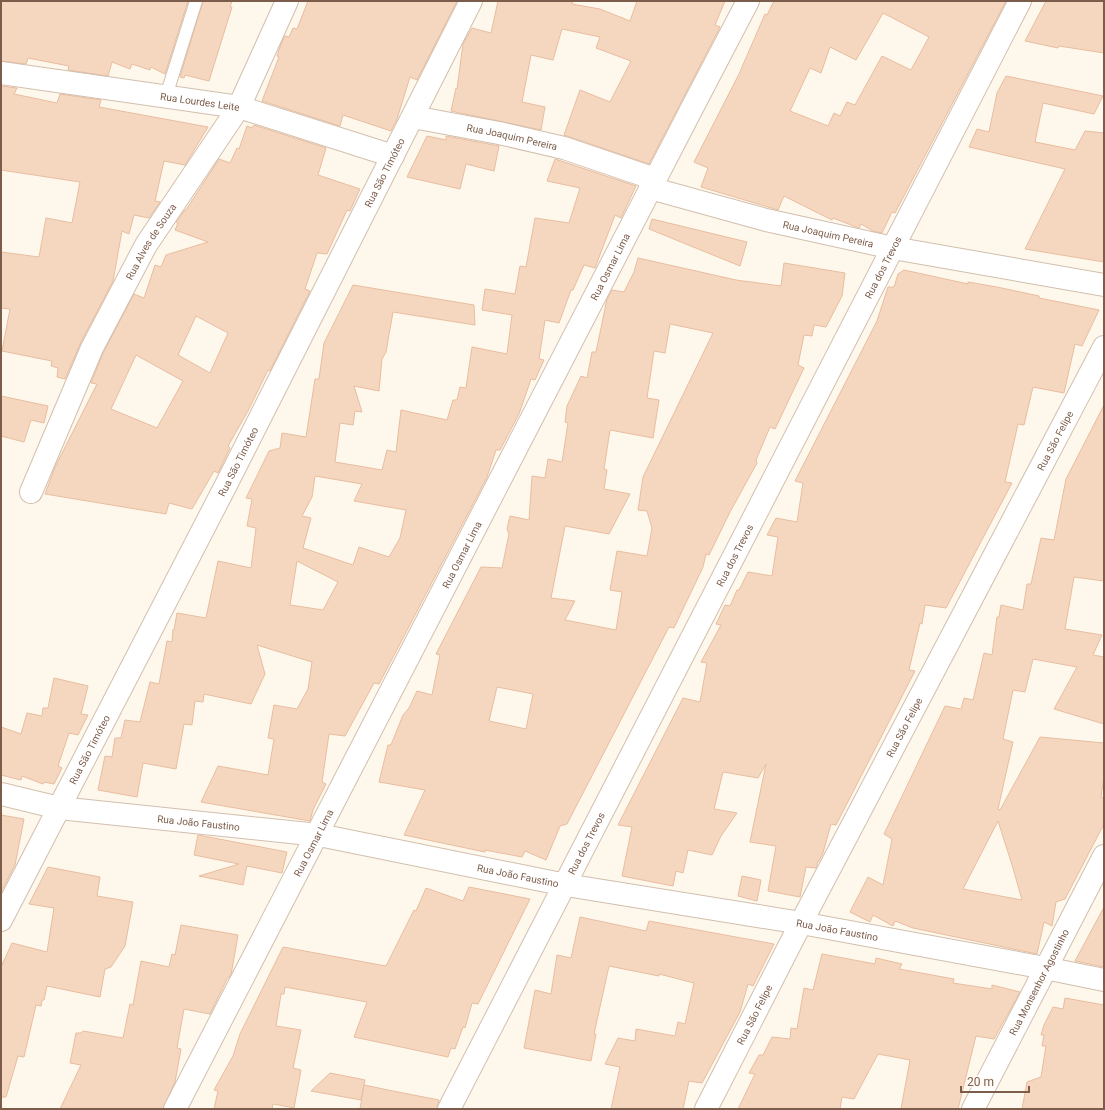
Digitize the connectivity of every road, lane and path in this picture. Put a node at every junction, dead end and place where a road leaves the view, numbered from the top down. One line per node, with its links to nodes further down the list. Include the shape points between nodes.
1 (196, 1): 7 (lane)
2 (287, 1): 8 (street, Rua Alves de Souza)
3 (471, 1): 9 (street, Rua São Timóteo)
4 (748, 1): 11 (street, Rua Osmar Lima)
5 (1020, 1): 12 (street, Rua dos Trevos)
6 (1, 73): 7 (street, Rua Lourdes Leite)
7 (166, 96): 8 (street, Rua Lourdes Leite)
8 (240, 107): 10 (street, Rua Lourdes Leite); 15 (street, Rua Alves de Souza, via 146,245 92,348)
9 (413, 117): 10 (street, Rua São Timóteo); 11 (street, Rua Joaquim Pereira, via 564,148)
10 (393, 156): 17 (street, Rua São Timóteo)
11 (652, 184): 12 (street, Rua Joaquim Pereira, via 766,220); 18 (street, Rua Osmar Lima)
12 (893, 248): 13 (street, Rua Joaquim Pereira); 20 (street, Rua dos Trevos)
13 (1104, 284)
14 (1104, 347): 22 (street, Rua São Felipe)
15 (31, 492)
16 (1, 794): 17 (street, Rua João Faustino)
17 (59, 808): 18 (street, Rua João Faustino); 21 (street, Rua São Timóteo)
18 (319, 835): 20 (street, Rua João Faustino); 25 (street, Rua Osmar Lima)
19 (1104, 856): 23 (street, Rua Monsenhor Agostinho)
20 (566, 885): 22 (street, Rua João Faustino); 26 (street, Rua dos Trevos)
21 (1, 920)
22 (801, 923): 23 (street, Rua João Faustino); 27 (street, Rua São Felipe)
23 (1045, 968): 24 (street, Rua João Faustino); 28 (street, Rua Monsenhor Agostinho)
24 (1104, 980)
25 (176, 1109)
26 (449, 1109)
27 (706, 1109)
28 (973, 1109)

